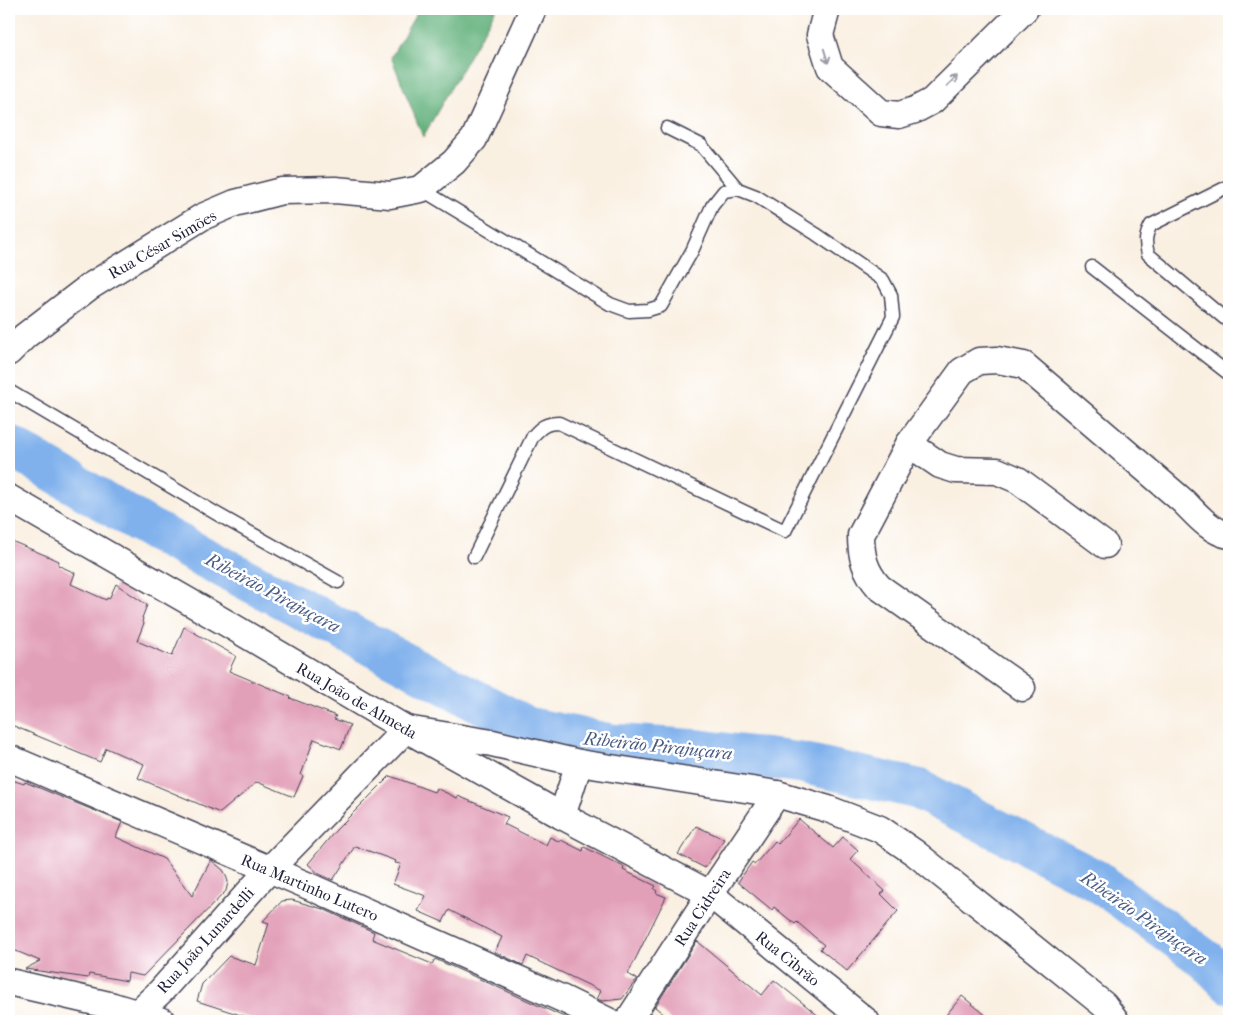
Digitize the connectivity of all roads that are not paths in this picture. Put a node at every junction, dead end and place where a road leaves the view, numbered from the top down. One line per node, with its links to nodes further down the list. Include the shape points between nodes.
1 (533, 9): 6 (street, Rua César Simões, via 474,139 454,162)
2 (827, 9): 3 (street, one-way to 3, via 820,35 830,67 881,113 899,115 932,101)
3 (1025, 9)
4 (667, 128): 7 (lane, via 701,145)
5 (1229, 186): 9 (lane, via 1151,225 1145,243 1148,254)
6 (421, 189): 7 (lane, via 610,304 629,311 661,306 692,251 712,206 724,191); 10 (street, Rua César Simões, via 390,195 335,190 282,192 236,203 202,217 89,287)
7 (738, 189): 17 (lane, via 756,196 883,280 891,295 893,317 786,531 559,423 549,423 532,436)
8 (1092, 267): 11 (lane)
9 (1229, 320)
10 (9, 352)
11 (1229, 374)
12 (9, 391): 18 (lane)
13 (909, 444): 15 (street, via 962,371 979,361 997,360 1024,365 1203,521 1220,533); 16 (street, via 940,465 956,470 997,470 1018,480); 19 (street, via 861,535 861,550 870,577 879,587)
14 (9, 498): 20 (street, Rua João de Almeda)
15 (1229, 535)
16 (1105, 545)
17 (474, 557)
18 (338, 582)
19 (1022, 688)
20 (406, 729): 22 (street, via 492,743); 24 (street, Rua João de Almeda); 25 (street, Rua João Lunardelli)
21 (9, 758): 25 (street, Rua Martinho Lutero)
22 (579, 763): 23 (street); 24 (street)
23 (777, 794): 26 (street, Rua Cidreira); 33 (street, via 880,829 915,853 1104,1005)
24 (562, 816): 26 (street, Rua João de Almeda)
25 (269, 870): 28 (street, Rua João Lunardelli); 30 (street, Rua Martinho Lutero)
26 (710, 894): 31 (street, Rua Cidreira); 32 (street, Rua Cibrão)
27 (9, 982): 28 (street, via 113,1006)
28 (132, 1018): 29 (street)
29 (162, 1021)
30 (608, 1021)
31 (628, 1021)
32 (866, 1021)
33 (1116, 1021)

